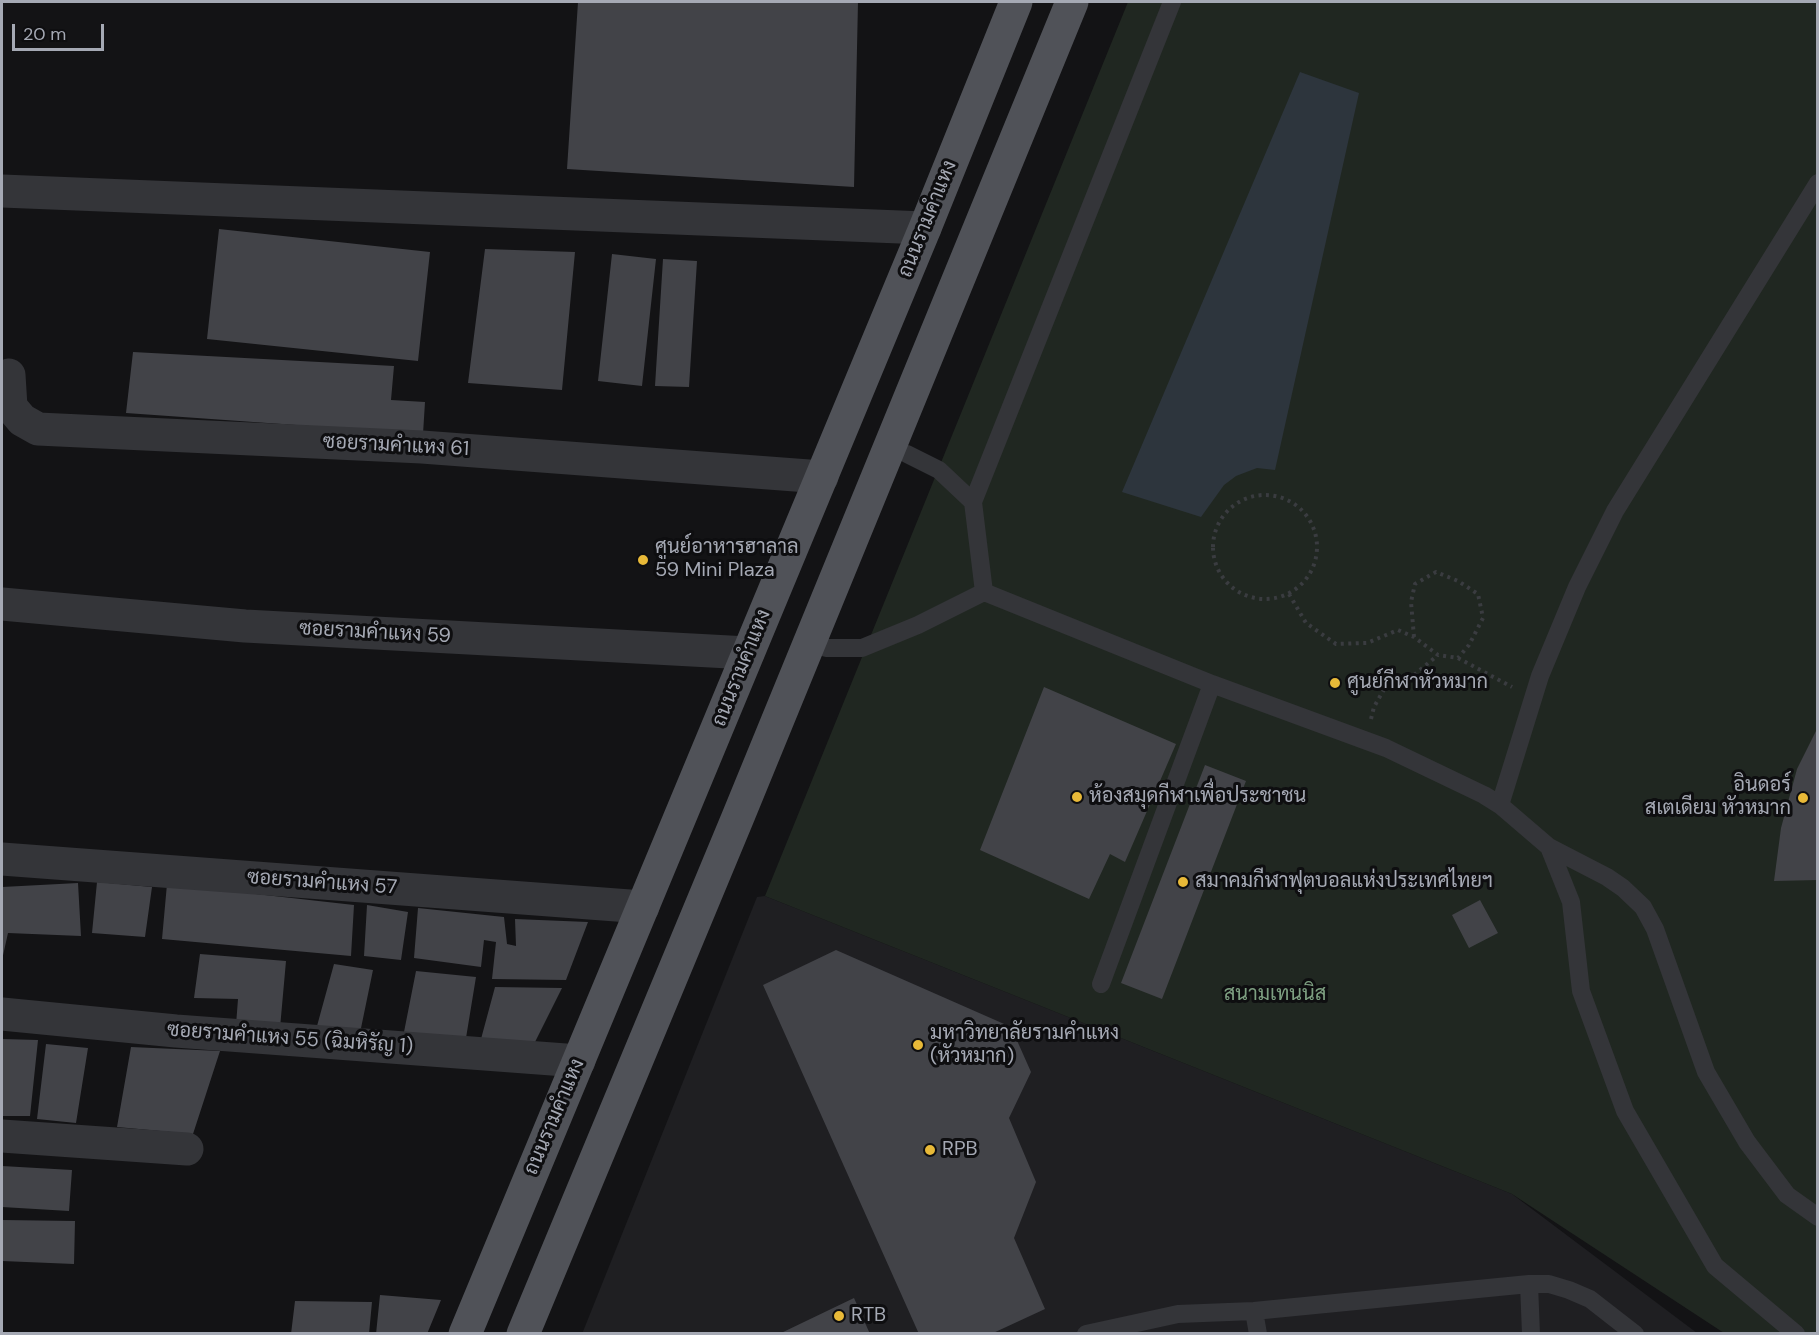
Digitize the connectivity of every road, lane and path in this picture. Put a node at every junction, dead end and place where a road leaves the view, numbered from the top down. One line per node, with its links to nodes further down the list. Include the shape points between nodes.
1 (1016, 2): 8 (main road, ถนนรามคำแหง)
2 (1037, 2): 37 (main road, ถนนรามคำแหง)
3 (1072, 2): 38 (main road)
4 (1092, 2): 10 (main road)
5 (1172, 2): 12 (lane)
6 (1818, 183): 22 (lane, via 1615,511 1577,587)
7 (2, 191): 8 (street)
8 (925, 228): 11 (main road, ถนนรามคำแหง)
9 (9, 375): 11 (street, ซอยรามคำแหง 61, via 11,407 22,420 38,429 422,447)
10 (907, 454): 12 (lane, via 939,470); 17 (main road)
11 (822, 477): 18 (main road, ถนนรามคำแหง)
12 (973, 502): 13 (lane)
13 (984, 592): 17 (lane, via 862,648); 21 (lane)
14 (1289, 594): 14 (path, via 1272,599 1254,598 1238,592 1224,580 1213,547 1224,515 1237,503 1252,496 1277,496 1299,507 1310,519 1318,552 1313,569); 16 (path, via 1306,623 1336,644 1366,643 1398,630)
15 (2, 604): 18 (street, ซอยรามคำแหง 59, via 245,626)
16 (1414, 637): 19 (path); 20 (path, via 1411,602 1415,584 1436,572 1458,581 1478,594 1483,618)
17 (826, 648): 39 (main road)
18 (748, 653): 27 (main road, ถนนรามคำแหง)
19 (1438, 655): 20 (path); 23 (path, via 1414,675 1387,684 1374,707)
20 (1458, 658): 22 (path)
21 (1212, 684): 23 (lane); 28 (lane)
22 (1533, 698): 24 (lane)
23 (1364, 740): 24 (lane)
24 (1500, 805): 25 (lane)
25 (1549, 847): 33 (lane, via 1623,888 1643,907 1655,929 1706,1072 1747,1143 1787,1195); 44 (lane, via 1571,902 1581,991 1625,1111 1715,1266)
26 (2, 859): 27 (street, ซอยรามคำแหง 57)
27 (644, 907): 30 (main road, ถนนรามคำแหง)
28 (1101, 984)
29 (2, 1014): 30 (street, ซอยรามคำแหง 55 (ฉิมหิรัญ 1), via 176,1031)
30 (579, 1060): 36 (main road, ถนนรามคำแหง)
31 (2, 1136): 32 (street)
32 (187, 1149)
33 (1818, 1217)
34 (1529, 1284): 35 (lane); 42 (lane); 43 (lane, via 1548,1284 1590,1299)
35 (1254, 1311): 40 (lane, via 1178,1314); 41 (lane)
36 (465, 1334)
37 (486, 1334)
38 (523, 1334)
39 (544, 1334)
40 (1086, 1334)
41 (1258, 1334)
42 (1532, 1334)
43 (1635, 1334)
44 (1796, 1334)

